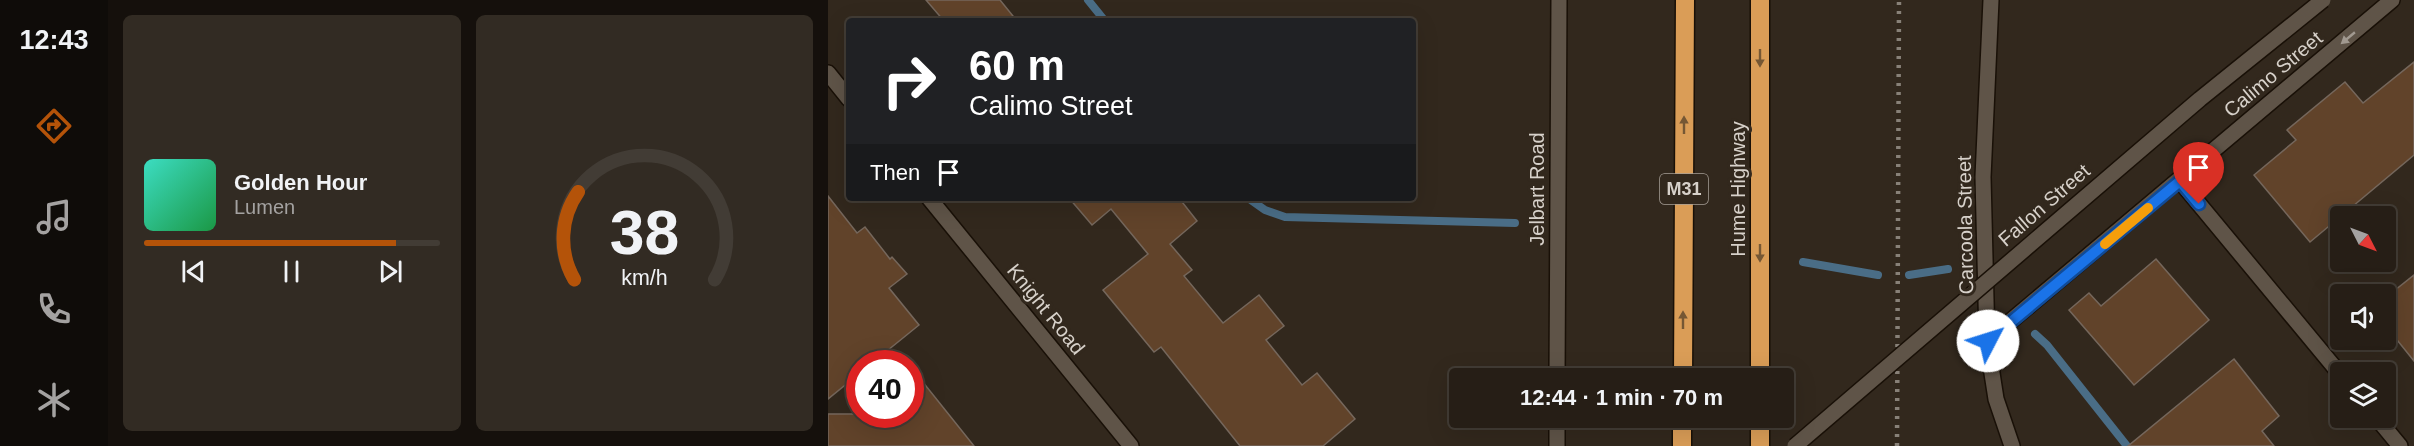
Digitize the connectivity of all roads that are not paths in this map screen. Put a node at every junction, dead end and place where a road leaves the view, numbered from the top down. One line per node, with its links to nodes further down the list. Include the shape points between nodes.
1 (1559, 0): 13 (street, Jelbart Road)
2 (1685, 0): 14 (highway, M31, one-way to 2)
3 (1760, 0): 15 (highway, Hume Highway, one-way to 15)
4 (1991, 0): 11 (street, Carcoola Street, via 1983,177)
5 (2323, 0): 24 (street, Fallon Street, bridge, via 2200,99)
6 (2392, 0): 9 (street, Calimo Street, one-way to 9)
7 (828, 73): 8 (street)
8 (846, 95)
9 (2180, 181): 11 (street, Calimo Street); 12 (street)
10 (931, 201): 20 (street, Knight Road)
11 (1988, 341): 25 (street, Carcoola Street, via 1996,399)
12 (2330, 362)
13 (1557, 368)
14 (1683, 368)
15 (1760, 368)
16 (1557, 428): 21 (street)
17 (1682, 428): 22 (highway)
18 (1760, 428): 23 (highway)
19 (2385, 428): 26 (street)
20 (1131, 446)
21 (1557, 446)
22 (1682, 446)
23 (1760, 446)
24 (1795, 446)
25 (2012, 446)
26 (2400, 446)

